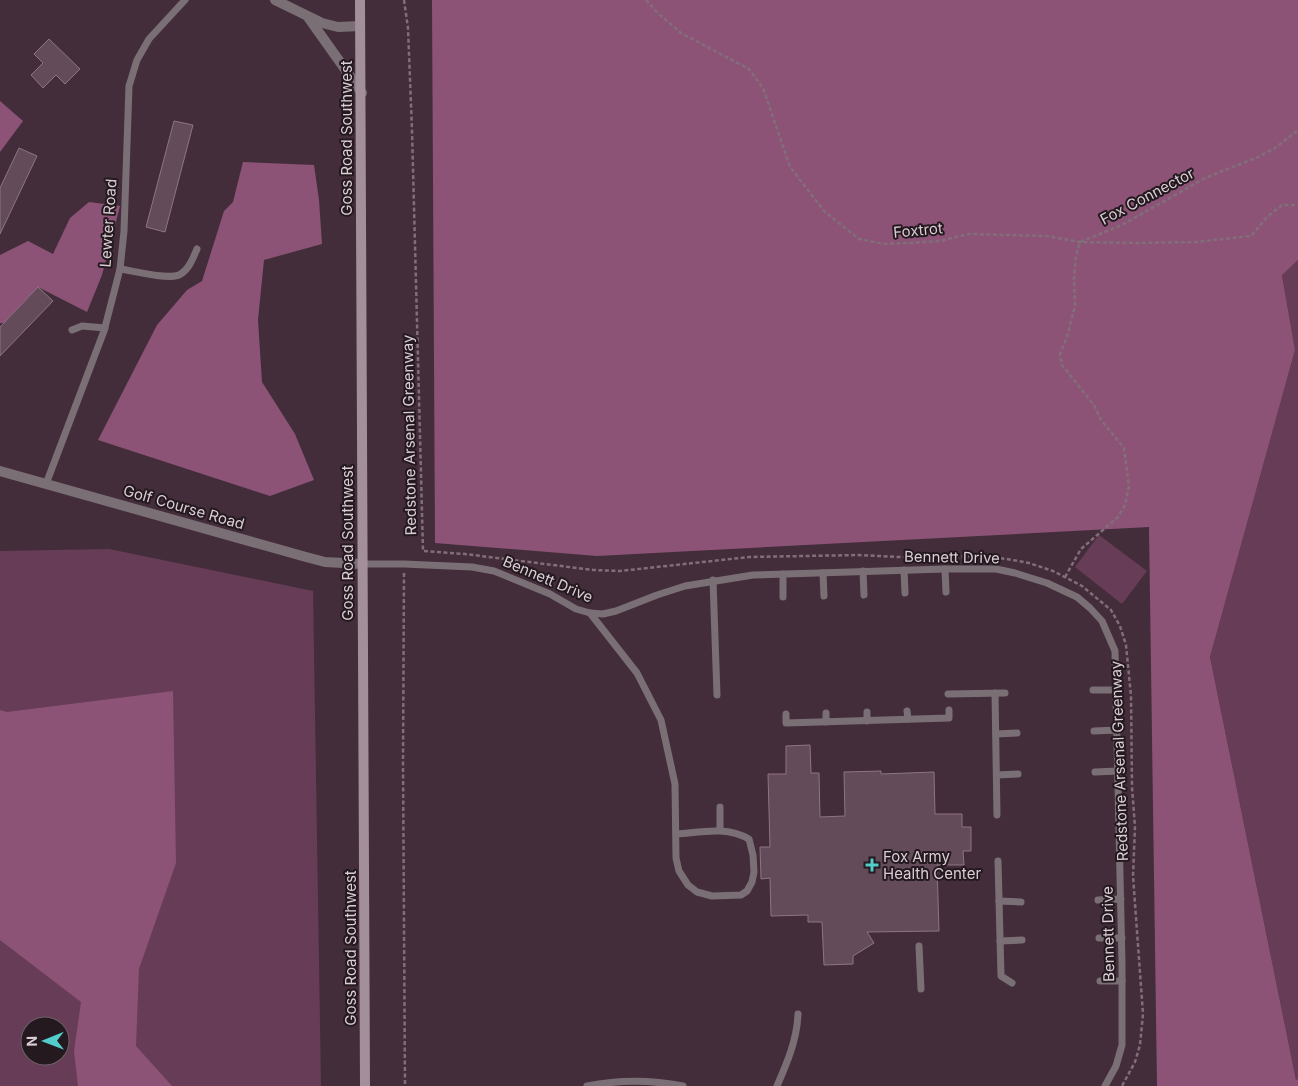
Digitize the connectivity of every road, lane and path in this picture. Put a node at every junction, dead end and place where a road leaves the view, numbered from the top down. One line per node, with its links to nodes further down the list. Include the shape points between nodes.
1 (185, 0): 13 (lane, Lewter Road, via 149,39 137,60 129,86)
2 (275, 0): 6 (street)
3 (360, 0): 7 (street, Goss Road Southwest)
4 (404, 0): 25 (path, Redstone Arsenal Greenway, via 412,130 423,551 620,571 749,557 976,556 1029,563)
5 (646, 0): 11 (path, Foxtrot, via 680,33 749,69 763,88 790,167 825,212 859,239 884,244 940,241 969,234 1047,236)
6 (308, 17): 7 (street, via 338,27); 8 (street)
7 (360, 26): 8 (street, Goss Road Southwest)
8 (362, 93): 18 (street, Goss Road Southwest)
9 (1298, 130): 11 (path, Fox Connector, via 1258,157 1204,178 1122,225)
10 (1298, 205): 11 (path, Foxtrot, via 1282,205 1252,236 1196,242)
11 (1080, 242): 25 (path, via 1076,256 1075,306 1060,354 1062,365 1124,448 1130,486 1118,517 1081,548)
12 (197, 249): 13 (lane, via 192,261 179,275 169,277)
13 (120, 269): 14 (lane, Lewter Road)
14 (105, 328): 15 (lane, via 82,326); 17 (lane, Lewter Road)
15 (72, 330)
16 (0, 471): 17 (street, Golf Course Road)
17 (46, 484): 18 (street, Golf Course Road, via 325,562)
18 (362, 564): 19 (lane, Bennett Drive); 74 (street, Goss Road Southwest)
19 (404, 564): 32 (lane, Bennett Drive, via 494,571); 75 (path)
20 (945, 569): 21 (lane, Bennett Drive); 27 (lane); 34 (lane, Bennett Drive, via 996,569 1015,573 1077,597 1102,622 1115,651)
21 (904, 570): 22 (lane, Bennett Drive); 28 (lane)
22 (863, 571): 23 (lane, Bennett Drive); 29 (lane)
23 (823, 573): 24 (lane, Bennett Drive); 30 (lane)
24 (783, 574): 26 (lane, Bennett Drive); 31 (lane)
25 (1065, 577): 80 (path, Redstone Arsenal Greenway, via 1082,586 1111,610 1124,636 1127,655 1135,827 1133,876 1143,1014 1136,1062)
26 (713, 580): 32 (lane, Bennett Drive, via 656,595 616,611); 38 (lane)
27 (946, 592)
28 (905, 593)
29 (864, 594)
30 (824, 596)
31 (783, 597)
32 (590, 613): 58 (lane, via 637,673 661,720 675,784)
33 (1093, 690): 34 (lane)
34 (1116, 690): 47 (lane, Bennett Drive)
35 (995, 693): 36 (lane); 37 (lane); 50 (lane)
36 (1005, 693)
37 (948, 694)
38 (717, 695)
39 (949, 710): 44 (lane, via 949,718)
40 (907, 711): 44 (lane)
41 (867, 712): 45 (lane)
42 (826, 713): 46 (lane)
43 (786, 714): 46 (lane, via 786,723)
44 (908, 719): 45 (lane)
45 (867, 721): 46 (lane)
46 (826, 722)
47 (1117, 730): 48 (lane); 51 (lane, Bennett Drive)
48 (1094, 731)
49 (1017, 733): 50 (lane)
50 (996, 734): 54 (lane)
51 (1118, 771): 52 (lane); 60 (lane, Bennett Drive)
52 (1095, 772)
53 (1018, 774): 54 (lane)
54 (996, 775): 56 (lane)
55 (720, 807): 57 (lane)
56 (997, 815)
57 (720, 830): 58 (lane); 58 (lane, via 749,839 753,855 752,882 741,895 712,896 697,892 688,884 676,858)
58 (677, 834)
59 (998, 861): 62 (lane)
60 (1121, 899): 61 (lane); 65 (lane, Bennett Drive)
61 (1098, 900)
62 (999, 902): 63 (lane); 67 (lane)
63 (1021, 902)
64 (1099, 938): 65 (lane)
65 (1122, 938): 70 (lane, Bennett Drive)
66 (1022, 940): 67 (lane)
67 (1000, 941): 71 (lane, via 1001,976)
68 (919, 946): 72 (lane)
69 (1100, 981): 70 (lane)
70 (1122, 981): 79 (lane, Bennett Drive, via 1122,1045 1116,1066)
71 (1012, 983)
72 (921, 989)
73 (798, 1014): 78 (lane, via 798,1029)
74 (365, 1086)
75 (405, 1086)
76 (587, 1086): 77 (lane, via 647,1082)
77 (683, 1086)
78 (777, 1086)
79 (1105, 1086)
80 (1122, 1086)

